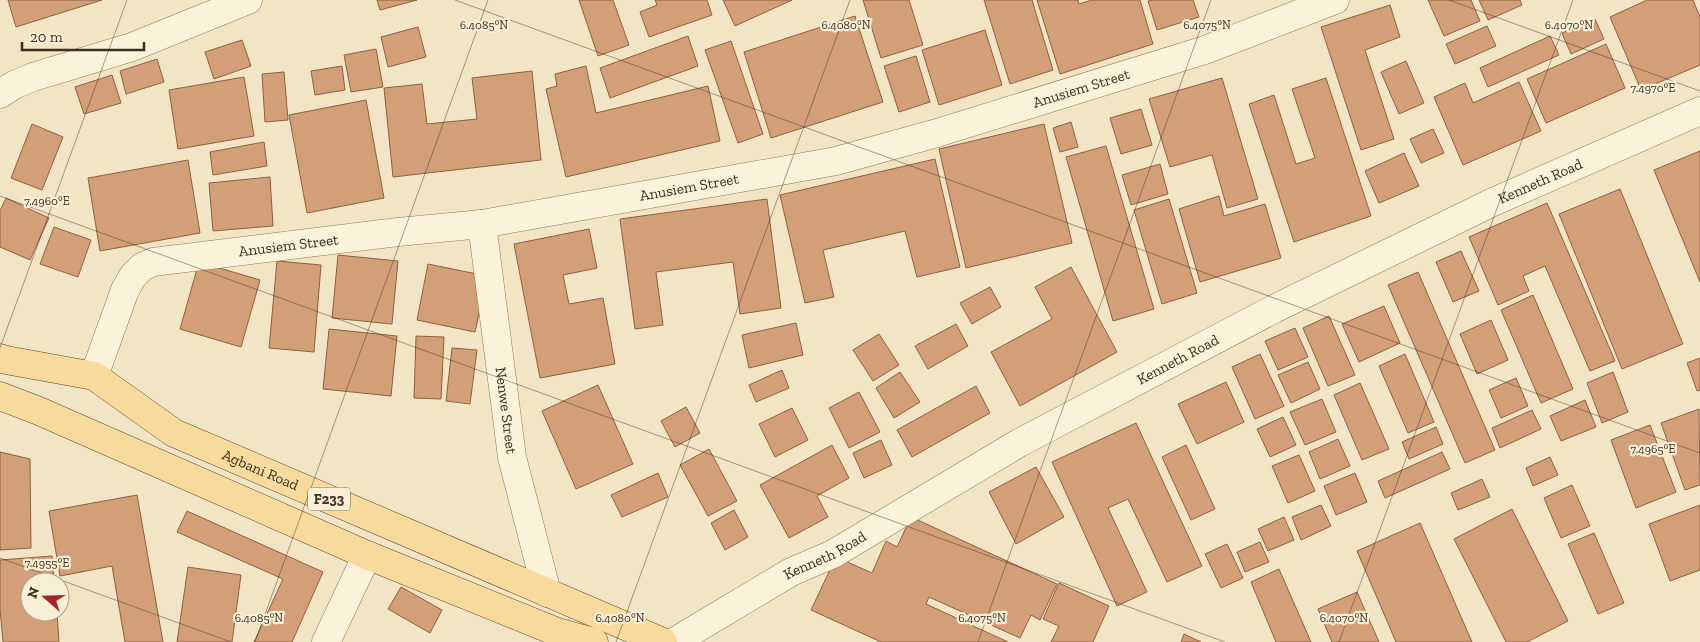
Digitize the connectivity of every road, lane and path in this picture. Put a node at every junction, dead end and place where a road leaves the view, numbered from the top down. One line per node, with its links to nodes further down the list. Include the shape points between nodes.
1 (248, 0): 3 (street, via 132,47 33,77)
2 (1335, 0): 5 (street, Anusiem Street, via 1205,50 836,161)
3 (0, 94)
4 (1700, 112): 14 (street, Kenneth Road, via 1493,202 1274,309 1019,443 833,554 791,572)
5 (482, 224): 7 (street, Anusiem Street, via 153,262 142,267 125,290); 10 (street, Nenwe Street, via 512,457)
6 (0, 358): 7 (main road, Agbani Road / F233)
7 (94, 376): 10 (main road, Agbani Road / F233, via 174,433)
8 (0, 396): 9 (main road, F233)
9 (367, 556): 11 (street); 12 (main road, F233, via 557,632)
10 (547, 593): 13 (main road, Agbani Road / F233)
11 (326, 642)
12 (594, 642)
13 (663, 642)
14 (674, 642)

